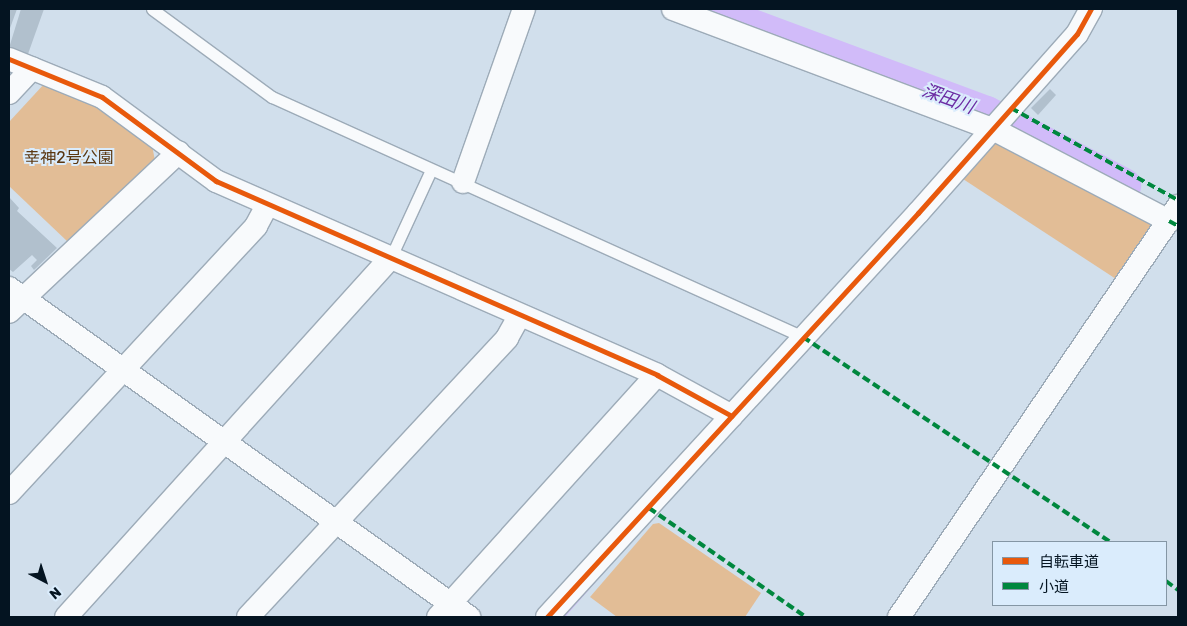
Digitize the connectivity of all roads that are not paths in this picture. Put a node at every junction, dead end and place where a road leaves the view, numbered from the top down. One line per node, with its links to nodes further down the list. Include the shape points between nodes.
1 (152, 9): 10 (lane, via 272,97)
2 (524, 9): 11 (street)
3 (673, 9): 8 (street)
4 (1092, 9): 8 (street, via 1077,34)
5 (9, 59): 6 (street)
6 (32, 68): 7 (street); 9 (street, via 102,96)
7 (9, 93)
8 (994, 129): 13 (street); 17 (street)
9 (179, 152): 12 (street, via 216,181); 15 (street)
10 (431, 170): 11 (lane); 14 (lane)
11 (463, 182): 17 (lane)
12 (266, 205): 14 (street); 18 (street, via 256,226)
13 (1174, 213): 29 (street)
14 (390, 259): 16 (street); 21 (street)
15 (13, 299): 18 (street)
16 (520, 315): 19 (street); 23 (street, via 507,338)
17 (803, 337): 20 (street)
18 (123, 370): 21 (street); 22 (street)
19 (657, 376): 20 (street); 24 (street)
20 (732, 416): 28 (street)
21 (223, 443): 23 (street); 25 (street)
22 (9, 493)
23 (336, 518): 24 (street); 26 (street)
24 (445, 610): 27 (street)
25 (66, 617)
26 (248, 617)
27 (469, 617)
28 (547, 617)
29 (899, 617)

